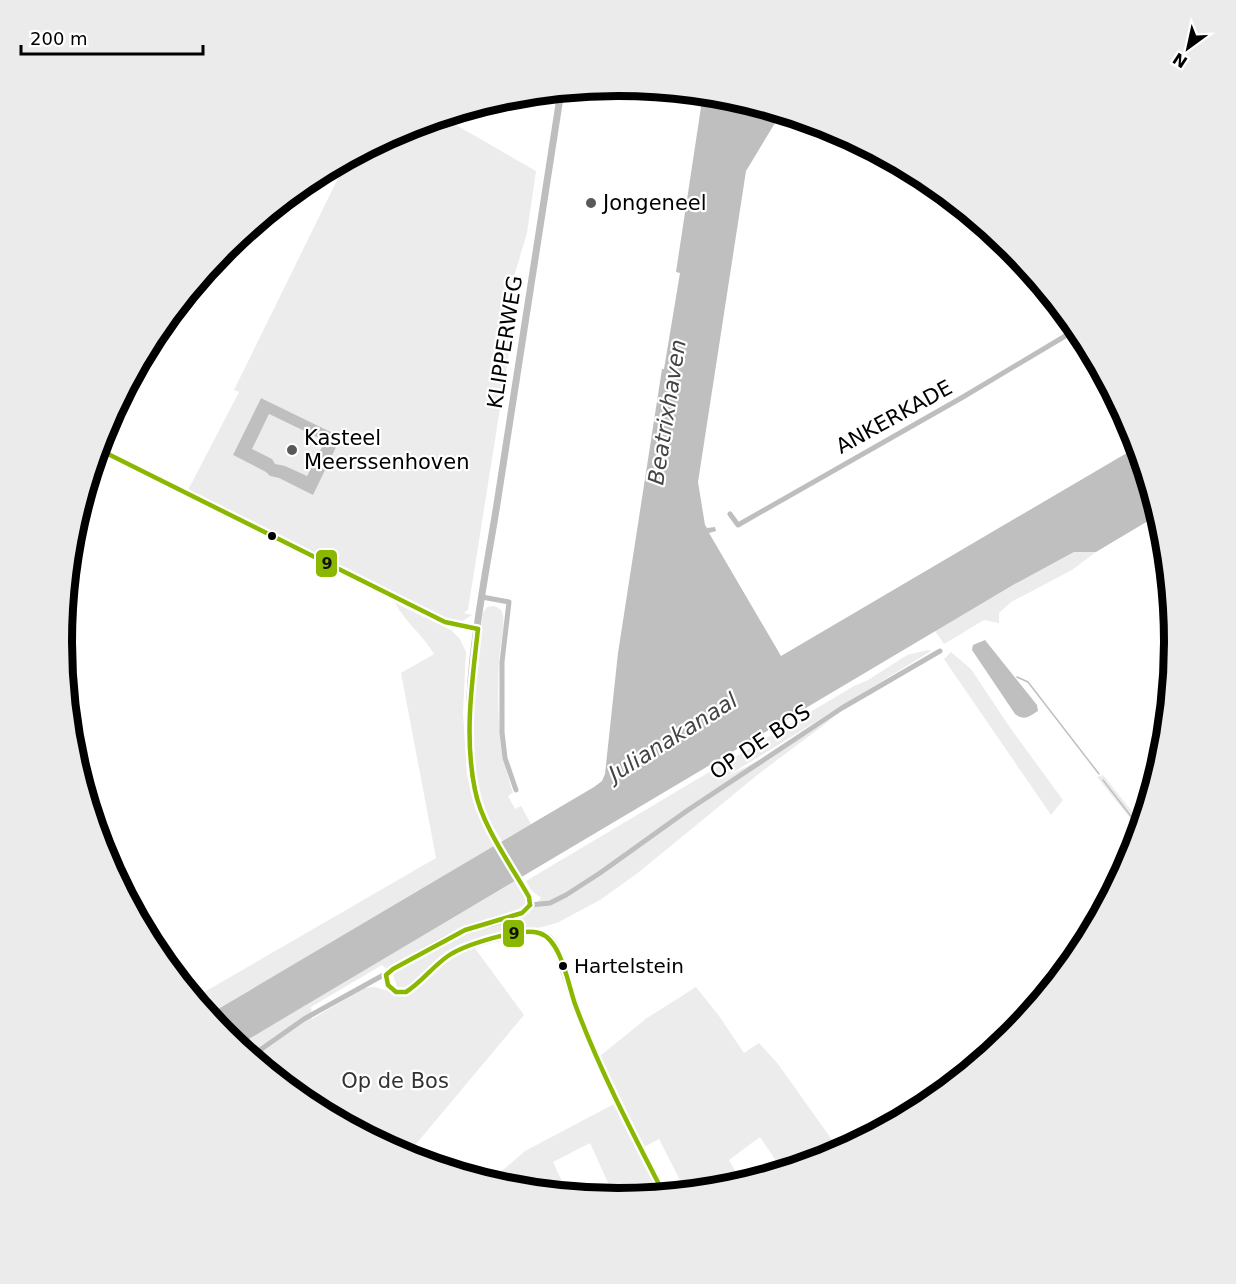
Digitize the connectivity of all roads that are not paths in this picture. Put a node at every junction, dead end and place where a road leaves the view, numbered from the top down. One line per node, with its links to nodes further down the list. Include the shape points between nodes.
1 (560, 100): 5 (street, KLIPPERWEG)
2 (1068, 333): 4 (street, ANKERKADE, via 738,525)
3 (106, 452): 6 (street, via 445,622)
4 (730, 514)
5 (482, 597): 6 (street, KLIPPERWEG); 8 (street, via 509,602 502,662 502,732 505,758)
6 (478, 629): 9 (street, KLIPPERWEG, via 470,702 472,765 478,801)
7 (940, 651): 9 (street, OP DE BOS, via 842,708 566,895 550,903)
8 (516, 790)
9 (530, 905): 10 (street, OP DE BOS, via 522,914 465,930)
10 (388, 972): 11 (street, via 304,1019); 12 (street, via 388,985 396,992 406,992 459,950 525,933 549,938 554,942 608,1085)
11 (257, 1052)
12 (660, 1186)

